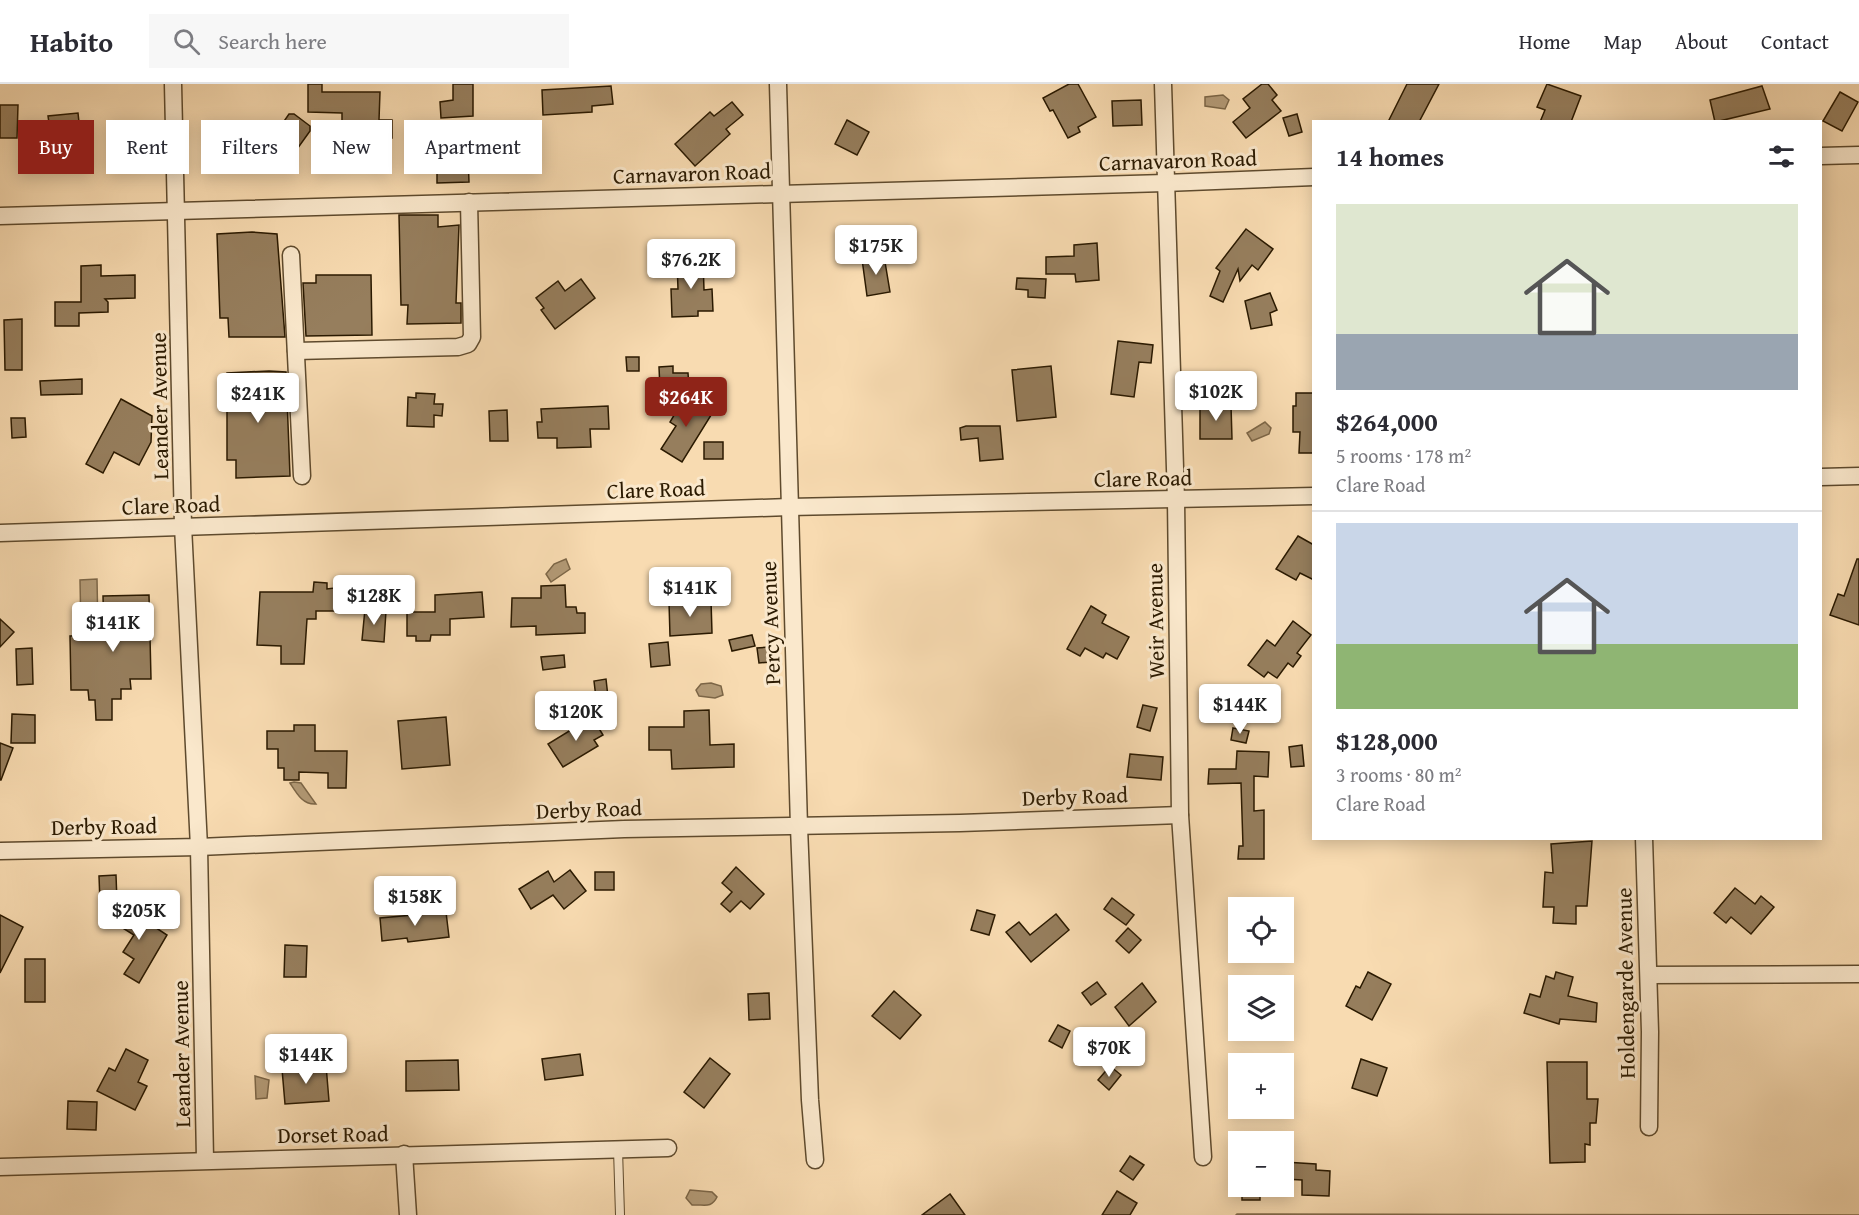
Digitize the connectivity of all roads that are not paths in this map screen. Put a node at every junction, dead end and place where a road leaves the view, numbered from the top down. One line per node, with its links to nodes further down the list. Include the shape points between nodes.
1 (173, 84): 10 (street, Leander Avenue)
2 (778, 84): 8 (street, Percy Avenue)
3 (1162, 84): 7 (street, Weir Avenue)
4 (1859, 155): 5 (street)
5 (1822, 156)
6 (1312, 177): 7 (street, Carnavaron Road)
7 (1165, 183): 8 (street, Carnavaron Road); 18 (street, Weir Avenue)
8 (781, 193): 9 (street, Carnavaron Road); 19 (street, Percy Avenue)
9 (469, 202): 10 (street, Carnavaron Road); 13 (street, via 472,337 468,344)
10 (178, 210): 11 (street, Carnavaron Road); 20 (street, Leander Avenue)
11 (0, 216)
12 (291, 255): 13 (street)
13 (296, 351): 14 (street)
14 (302, 476)
15 (1859, 476): 16 (street)
16 (1822, 477)
17 (1312, 496): 18 (street, Clare Road)
18 (1176, 500): 19 (street, Clare Road); 22 (street, Weir Avenue)
19 (789, 507): 20 (street, Clare Road); 23 (street, Percy Avenue)
20 (183, 526): 21 (street, Clare Road); 25 (street, Leander Avenue)
21 (0, 533)
22 (1180, 815): 23 (street, Derby Road); 33 (street, Weir Avenue)
23 (799, 827): 25 (street, Derby Road, via 624,829); 35 (street, Percy Avenue)
24 (1644, 840): 28 (street, Holdengarde Avenue)
25 (199, 847): 26 (street, Derby Road); 34 (street, Leander Avenue)
26 (0, 851)
27 (1859, 974): 28 (street)
28 (1649, 975): 29 (street, Holdengarde Avenue)
29 (1649, 1128)
30 (668, 1148): 31 (street, Dorset Road)
31 (618, 1149): 32 (street, Dorset Road); 38 (lane)
32 (404, 1154): 34 (street, Dorset Road); 37 (street)
33 (1203, 1157)
34 (205, 1160): 36 (street, Dorset Road)
35 (815, 1160)
36 (0, 1167)
37 (408, 1215)
38 (620, 1215)

